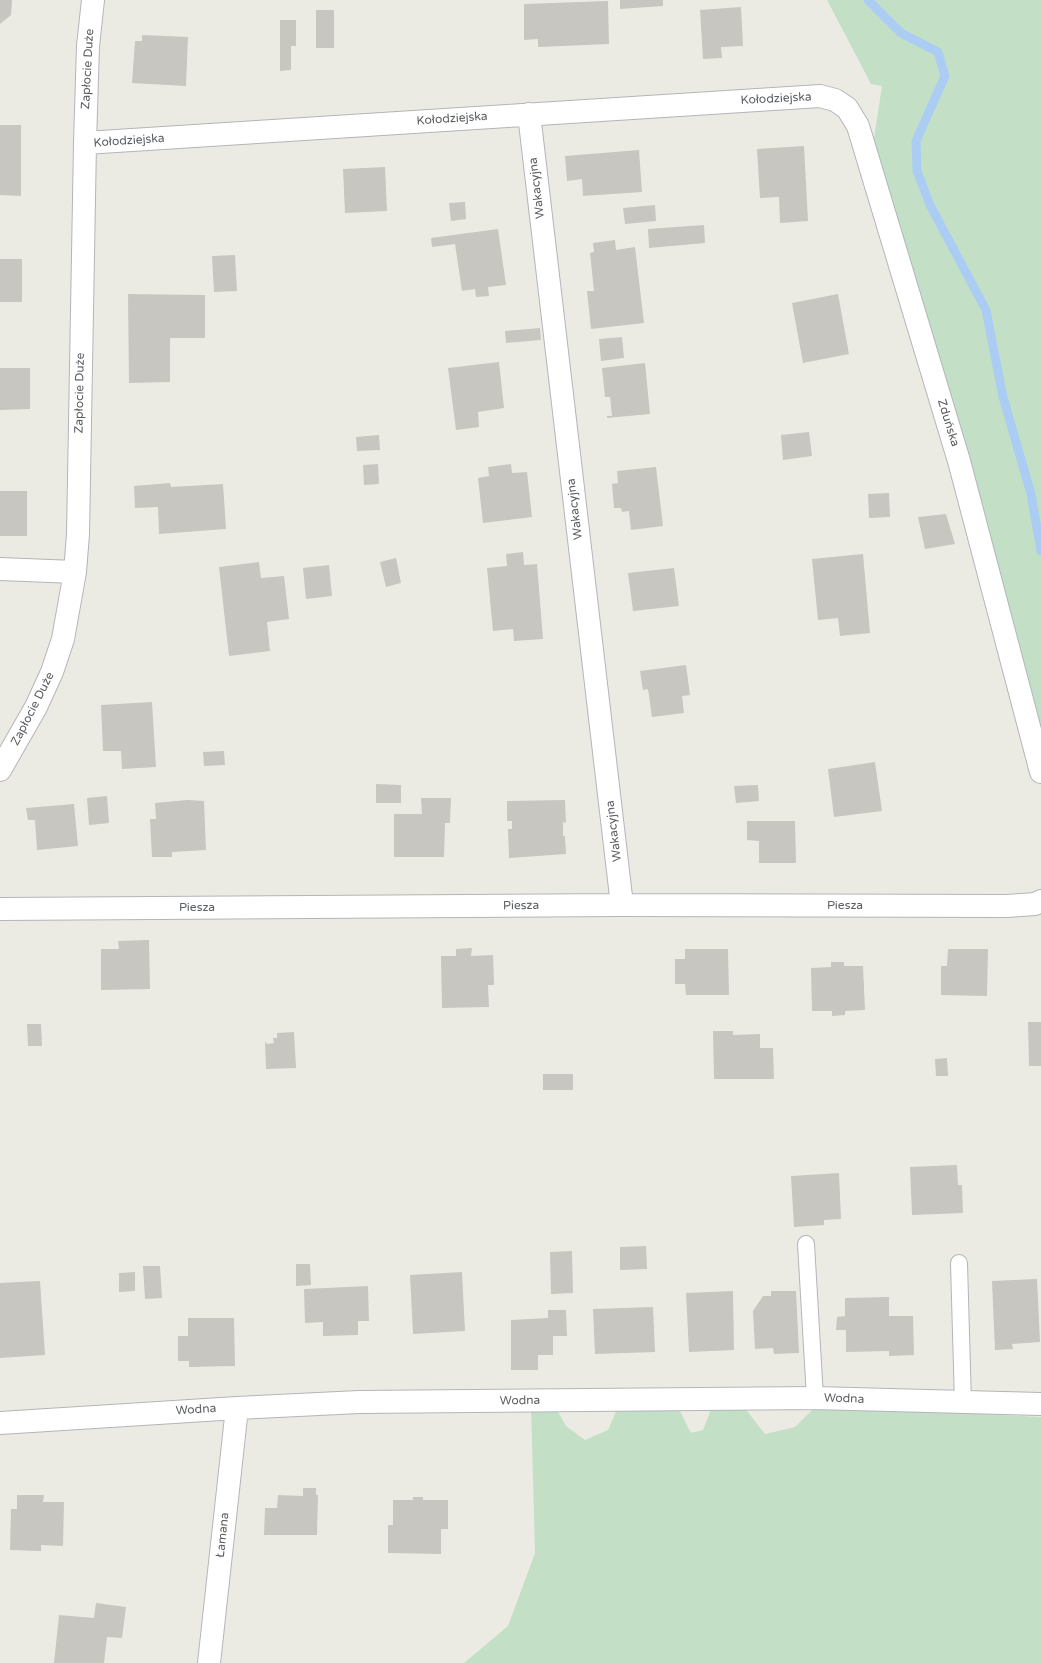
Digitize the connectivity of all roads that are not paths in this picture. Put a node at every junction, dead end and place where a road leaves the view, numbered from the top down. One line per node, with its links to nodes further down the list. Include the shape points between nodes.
1 (93, 0): 4 (street, Zapłocie Duże, via 88,46)
2 (820, 96): 3 (street, Kołodziejska); 8 (street, Zduńska, via 835,100 847,108 858,126 959,461)
3 (528, 114): 4 (street, Kołodziejska); 10 (street, Wakacyjna)
4 (85, 143): 6 (street, Zapłocie Duże, via 78,534)
5 (0, 569): 6 (street)
6 (75, 572): 7 (street, Zapłocie Duże, via 63,639 52,672 36,707)
7 (0, 770)
8 (1041, 772)
9 (1041, 901): 10 (street, Piesza, via 1035,904 1007,906)
10 (622, 905): 11 (street, Piesza)
11 (0, 909)
12 (806, 1244): 14 (lane)
13 (959, 1263): 15 (lane)
14 (815, 1398): 15 (street, Wodna); 17 (street, Wodna, via 360,1402)
15 (963, 1403): 16 (street, Wodna)
16 (1041, 1404)
17 (237, 1408): 18 (street, Wodna); 19 (street, Łamana)
18 (0, 1423)
19 (209, 1663)

